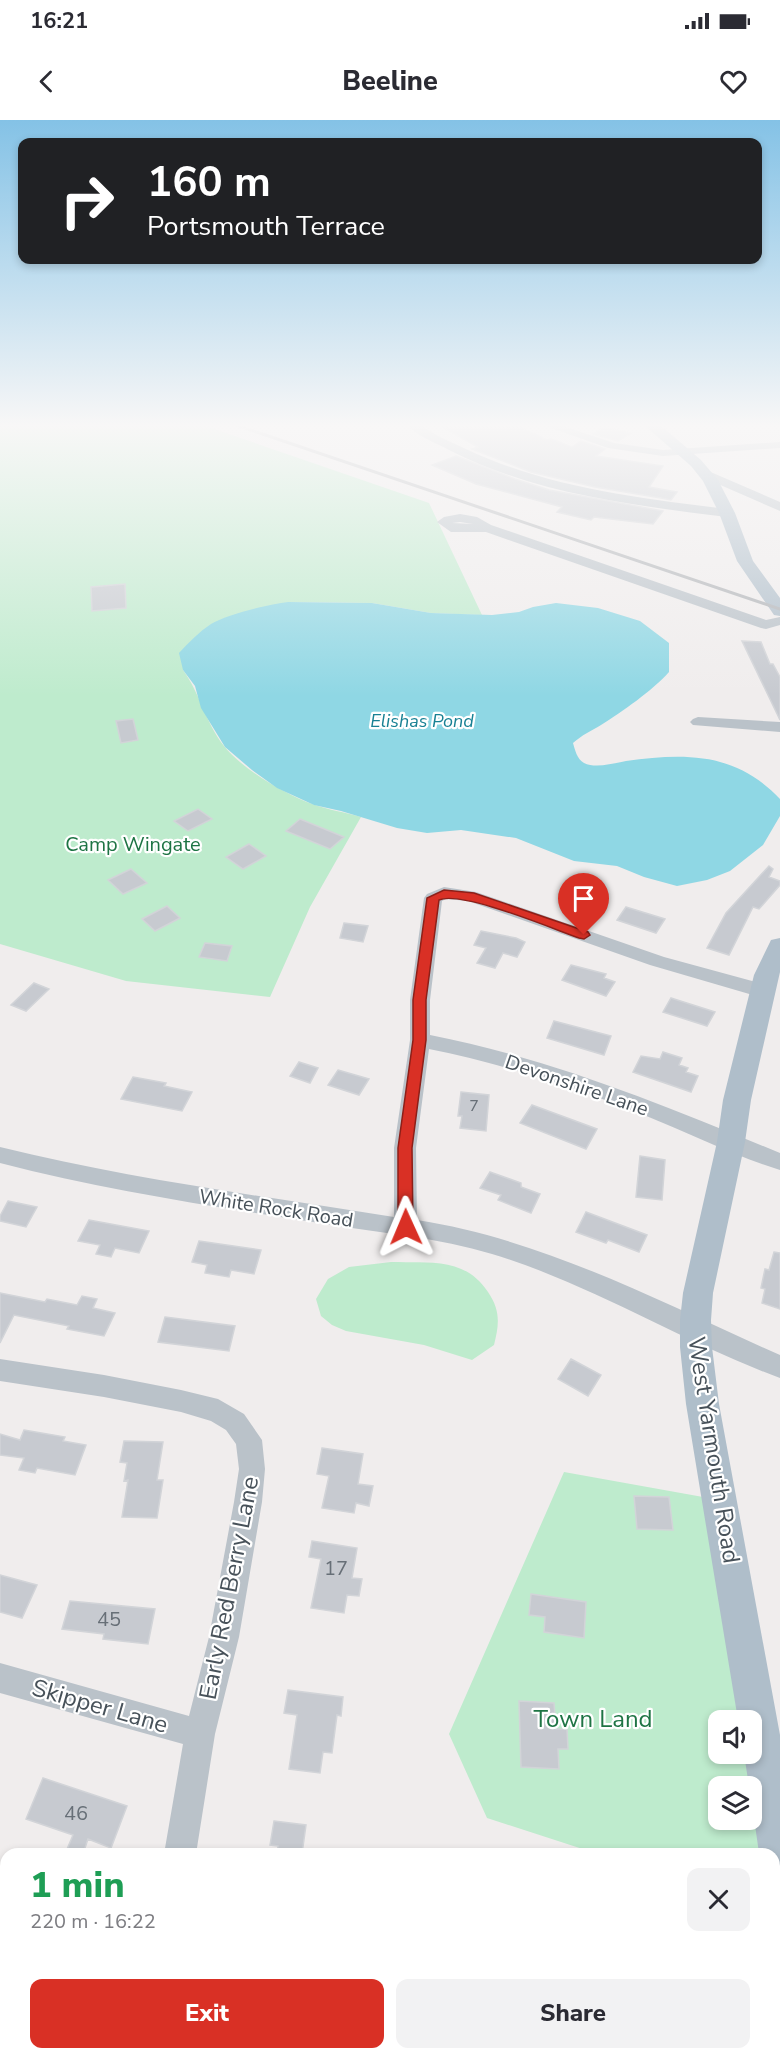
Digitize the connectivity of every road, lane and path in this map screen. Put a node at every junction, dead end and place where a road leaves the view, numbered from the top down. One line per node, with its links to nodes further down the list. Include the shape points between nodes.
1 (728, 514): 3 (main road, via 745,561)
2 (487, 528): 4 (street)
3 (780, 611)
4 (773, 623): 5 (street)
5 (780, 631)
6 (698, 722): 7 (street)
7 (780, 727)
8 (780, 946): 9 (main road, West Yarmouth Road)
9 (763, 991): 10 (street, via 657,961 470,896 444,893 433,898 420,1000); 11 (main road, West Yarmouth Road)
10 (420, 1040): 11 (street, Devonshire Lane, via 482,1052 580,1084); 14 (street, via 405,1148)
11 (731, 1142): 13 (street, Devonshire Lane); 15 (main road, West Yarmouth Road, via 698,1293)
12 (0, 1155): 14 (street, White Rock Road, via 134,1185)
13 (780, 1162)
14 (406, 1227): 15 (street, White Rock Road, via 463,1237 523,1254)
15 (696, 1329): 16 (street, White Rock Road); 21 (main road, West Yarmouth Road, via 708,1429)
16 (780, 1366)
17 (0, 1370): 19 (street, Early Red Berry Lane, via 115,1388 218,1411 235,1422 249,1440 252,1469 248,1502 224,1637)
18 (0, 1678): 19 (street, Skipper Lane)
19 (200, 1734): 20 (street, Early Red Berry Lane)
20 (181, 1848)
21 (779, 1848)

